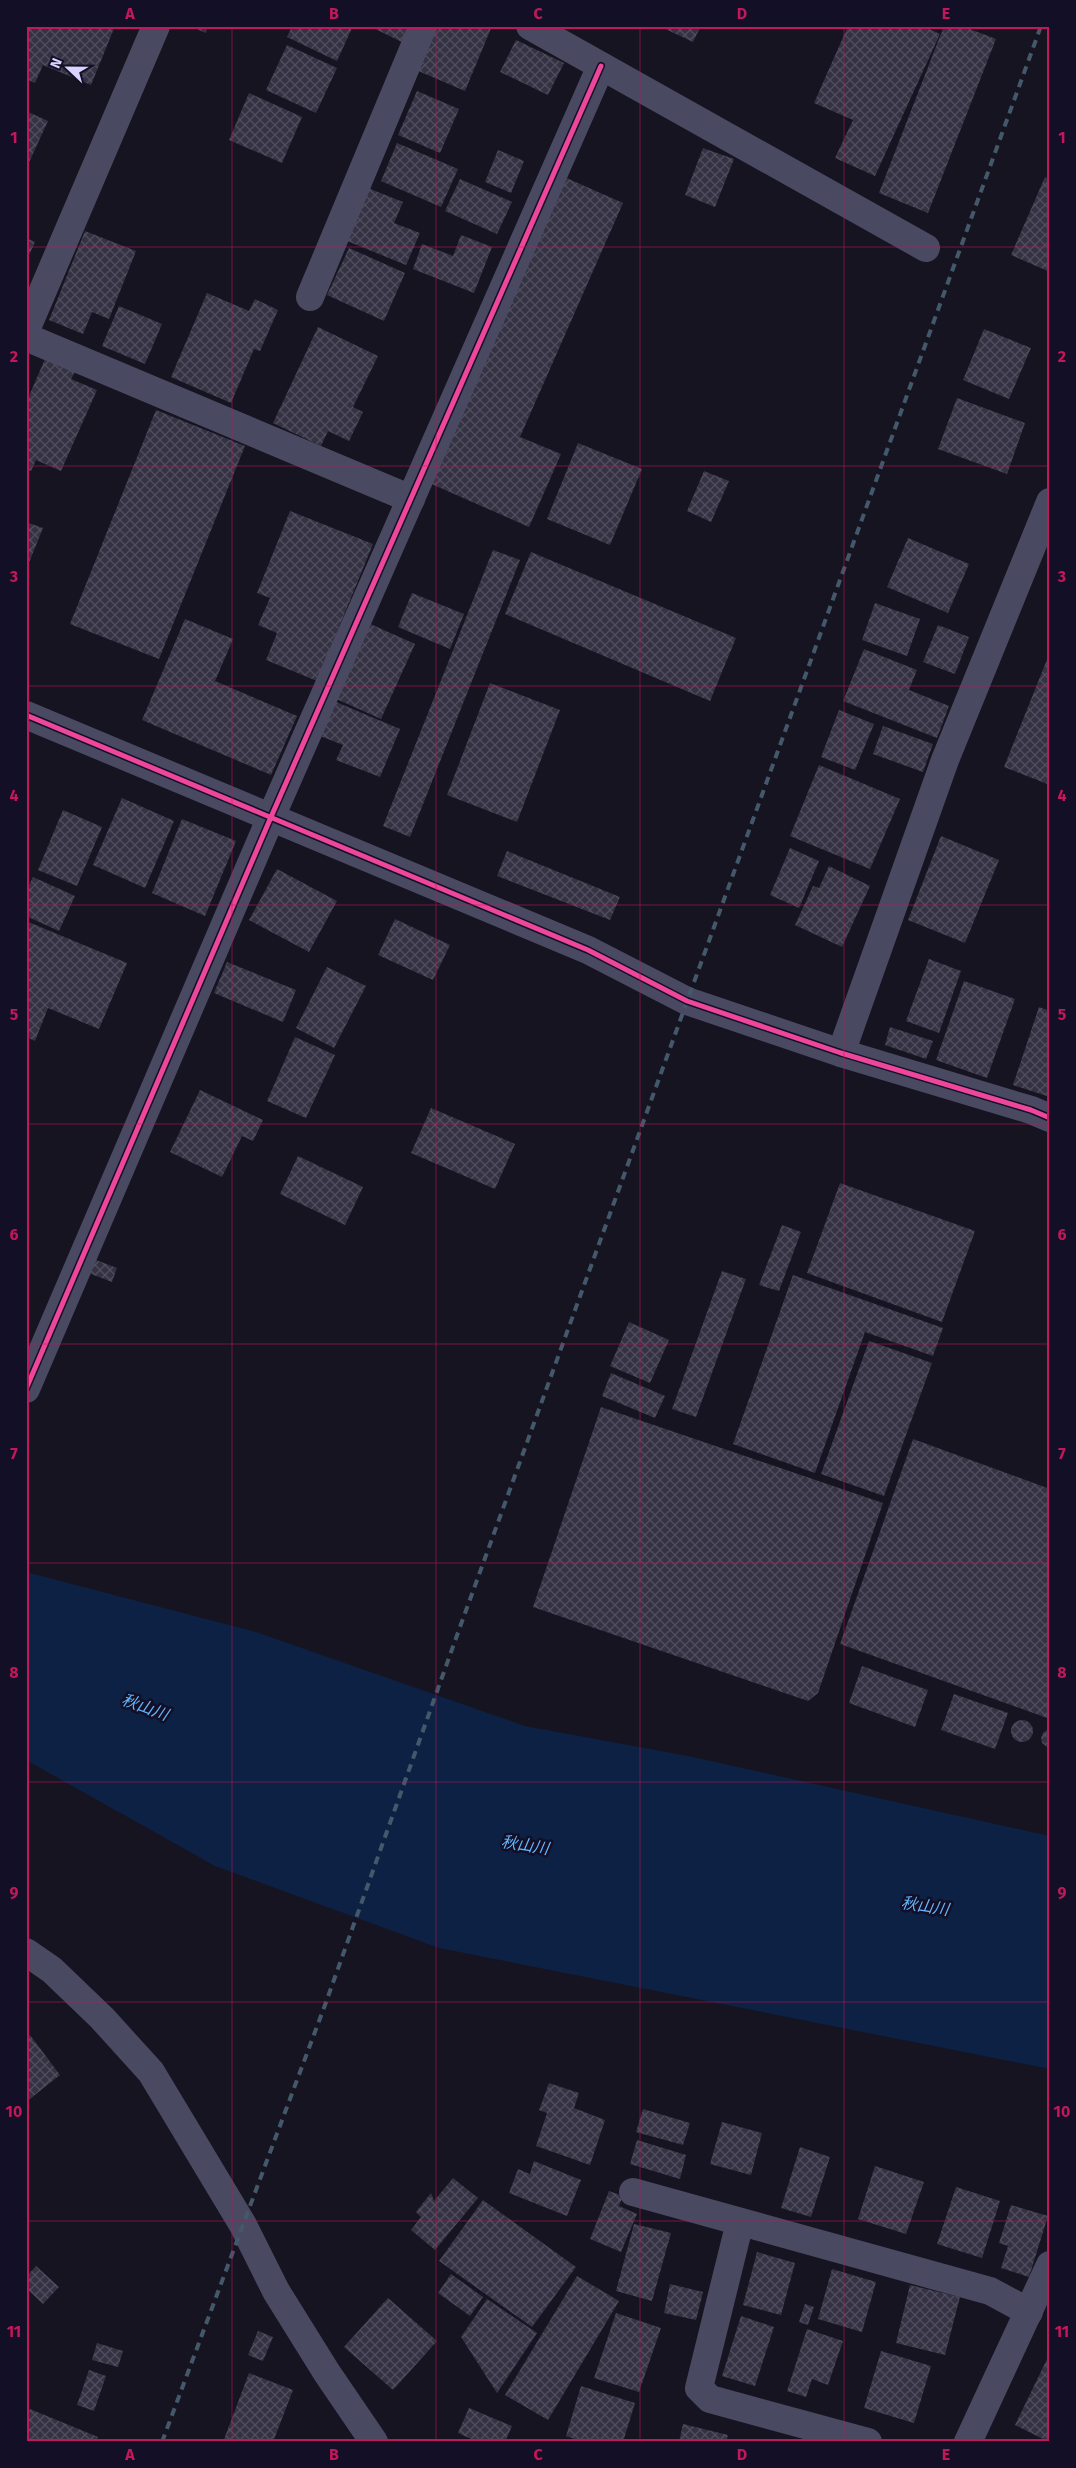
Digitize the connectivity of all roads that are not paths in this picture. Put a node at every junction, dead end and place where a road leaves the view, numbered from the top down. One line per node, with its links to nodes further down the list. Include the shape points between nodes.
1 (156, 26): 7 (street)
2 (423, 26): 6 (street)
3 (530, 26): 4 (street)
4 (601, 66): 5 (street); 9 (street)
5 (926, 248)
6 (310, 297)
7 (26, 330)
8 (26, 337): 9 (street)
9 (411, 499): 12 (street)
10 (1050, 502): 13 (street, via 946,760)
11 (26, 715): 12 (street)
12 (271, 817): 13 (street, via 588,950 687,1001); 15 (street)
13 (841, 1053): 14 (street)
14 (1050, 1118)
15 (26, 1389)
16 (26, 1952): 21 (street, via 52,1970 102,2018 151,2072 243,2225 276,2291)
17 (632, 2192): 18 (street)
18 (740, 2222): 20 (street, via 990,2291); 22 (street, via 699,2388 710,2399)
19 (1050, 2265): 20 (street)
20 (1029, 2312): 23 (street)
21 (374, 2442)
22 (868, 2442)
23 (968, 2442)

